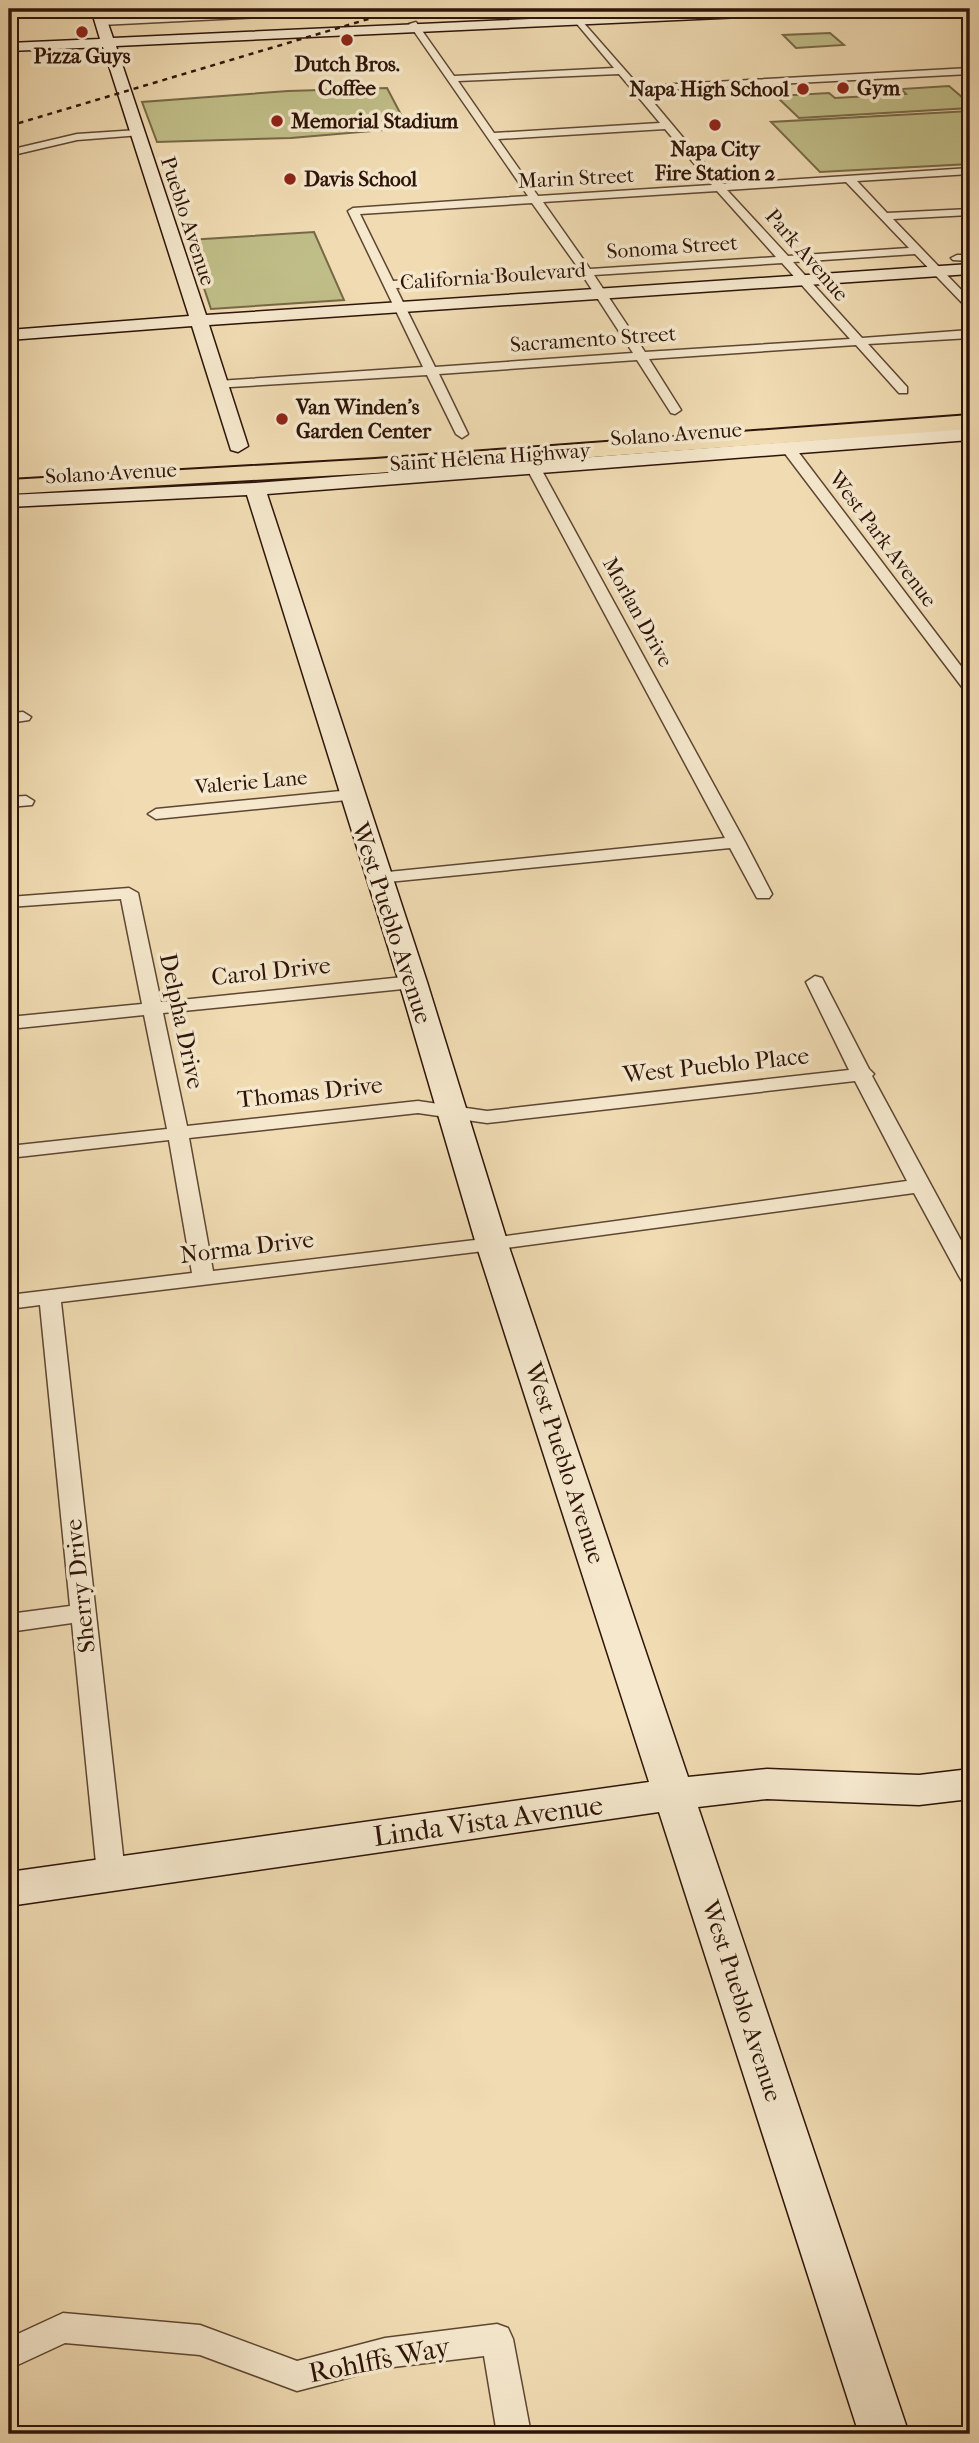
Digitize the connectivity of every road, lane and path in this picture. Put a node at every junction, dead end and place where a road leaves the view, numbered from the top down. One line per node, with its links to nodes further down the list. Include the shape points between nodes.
1 (361, 9): 5 (street)
2 (737, 9): 4 (street)
3 (828, 9): 4 (street)
4 (674, 12): 6 (street)
5 (99, 15): 8 (street, Pueblo Avenue)
6 (576, 18): 7 (street); 10 (street, Park Avenue)
7 (415, 26): 8 (street); 12 (street)
8 (108, 41): 9 (street); 15 (street, Pueblo Avenue)
9 (9, 45)
10 (620, 71): 12 (street); 13 (street, Park Avenue)
11 (970, 71): 13 (street)
12 (451, 79): 16 (street)
13 (636, 89): 14 (street, Park Avenue)
14 (666, 126): 16 (street); 20 (street, Park Avenue)
15 (138, 133): 17 (street, via 77,136); 35 (street, Pueblo Avenue)
16 (492, 136): 21 (street)
17 (9, 153)
18 (970, 172): 19 (street, Marin Street)
19 (849, 179): 20 (street, Marin Street); 23 (street)
20 (721, 189): 21 (street, Marin Street); 26 (street, Park Avenue)
21 (534, 199): 28 (street); 31 (street, Marin Street, via 352,212)
22 (970, 212): 23 (street)
23 (885, 216): 24 (street)
24 (917, 251): 26 (street, Sonoma Street); 29 (street)
25 (970, 258): 27 (street)
26 (787, 259): 28 (street, Sonoma Street); 30 (street, Park Avenue)
27 (966, 267): 29 (street, California Boulevard)
28 (585, 272): 31 (street, Sonoma Street); 32 (street)
29 (939, 274): 30 (street, California Boulevard); 33 (street)
30 (804, 281): 32 (street, California Boulevard); 38 (street, Park Avenue)
31 (387, 285): 34 (street)
32 (602, 295): 34 (street, California Boulevard); 39 (street)
33 (970, 305)
34 (399, 308): 35 (street, California Boulevard); 40 (street)
35 (198, 323): 37 (street, California Boulevard); 41 (street, Pueblo Avenue)
36 (970, 334): 38 (street, Sacramento Street)
37 (14, 335)
38 (858, 342): 39 (street, Sacramento Street); 42 (street, Park Avenue)
39 (638, 355): 40 (street, Sacramento Street); 44 (street)
40 (429, 370): 41 (street, Sacramento Street); 46 (street)
41 (218, 385): 48 (street, Pueblo Avenue)
42 (904, 390)
43 (970, 409): 51 (highway, Saint Helena Highway)
44 (675, 410)
45 (970, 422): 52 (highway, Saint Helena Highway, via 375,466)
46 (462, 434)
47 (970, 434): 49 (street, Solano Avenue)
48 (237, 446)
49 (788, 448): 50 (street, Solano Avenue); 55 (street, West Park Avenue)
50 (533, 467): 53 (street, Solano Avenue); 58 (street, Morlan Drive)
51 (9, 473)
52 (9, 487)
53 (255, 489): 54 (street, Solano Avenue); 56 (street, West Pueblo Avenue)
54 (9, 501)
55 (970, 688)
56 (351, 795): 57 (street, Valerie Lane); 59 (street, West Pueblo Avenue)
57 (156, 814)
58 (736, 842): 59 (street); 60 (street, Morlan Drive)
59 (379, 878): 62 (street, West Pueblo Avenue)
60 (763, 894)
61 (9, 902): 64 (street, Delpha Drive, via 128,894)
62 (413, 982): 64 (street, Carol Drive); 67 (street, West Pueblo Avenue)
63 (815, 982): 66 (street)
64 (153, 1008): 65 (street, Carol Drive); 68 (street, Delpha Drive)
65 (9, 1023)
66 (864, 1074): 67 (street, West Pueblo Place, via 487,1117); 70 (street)
67 (450, 1111): 68 (street, Thomas Drive, via 418,1107); 71 (street, West Pueblo Avenue)
68 (178, 1133): 69 (street, Thomas Drive); 73 (street, Delpha Drive)
69 (9, 1152)
70 (920, 1186): 71 (street); 72 (street)
71 (492, 1244): 73 (street, Norma Drive); 79 (street, West Pueblo Avenue)
72 (970, 1276)
73 (204, 1278): 74 (street, Norma Drive)
74 (50, 1298): 75 (street, Norma Drive); 76 (street, Sherry Drive)
75 (9, 1302)
76 (82, 1614): 77 (street); 80 (street, Sherry Drive)
77 (9, 1623)
78 (970, 1784): 79 (street, Linda Vista Avenue, via 919,1790 767,1784)
79 (674, 1794): 80 (street, Linda Vista Avenue); 84 (street, West Pueblo Avenue)
80 (111, 1873): 81 (street, Linda Vista Avenue)
81 (9, 1889)
82 (9, 2354): 83 (street, Rohlffs Way, via 63,2328 200,2340 297,2376 384,2353 497,2339)
83 (514, 2434)
84 (884, 2434)

